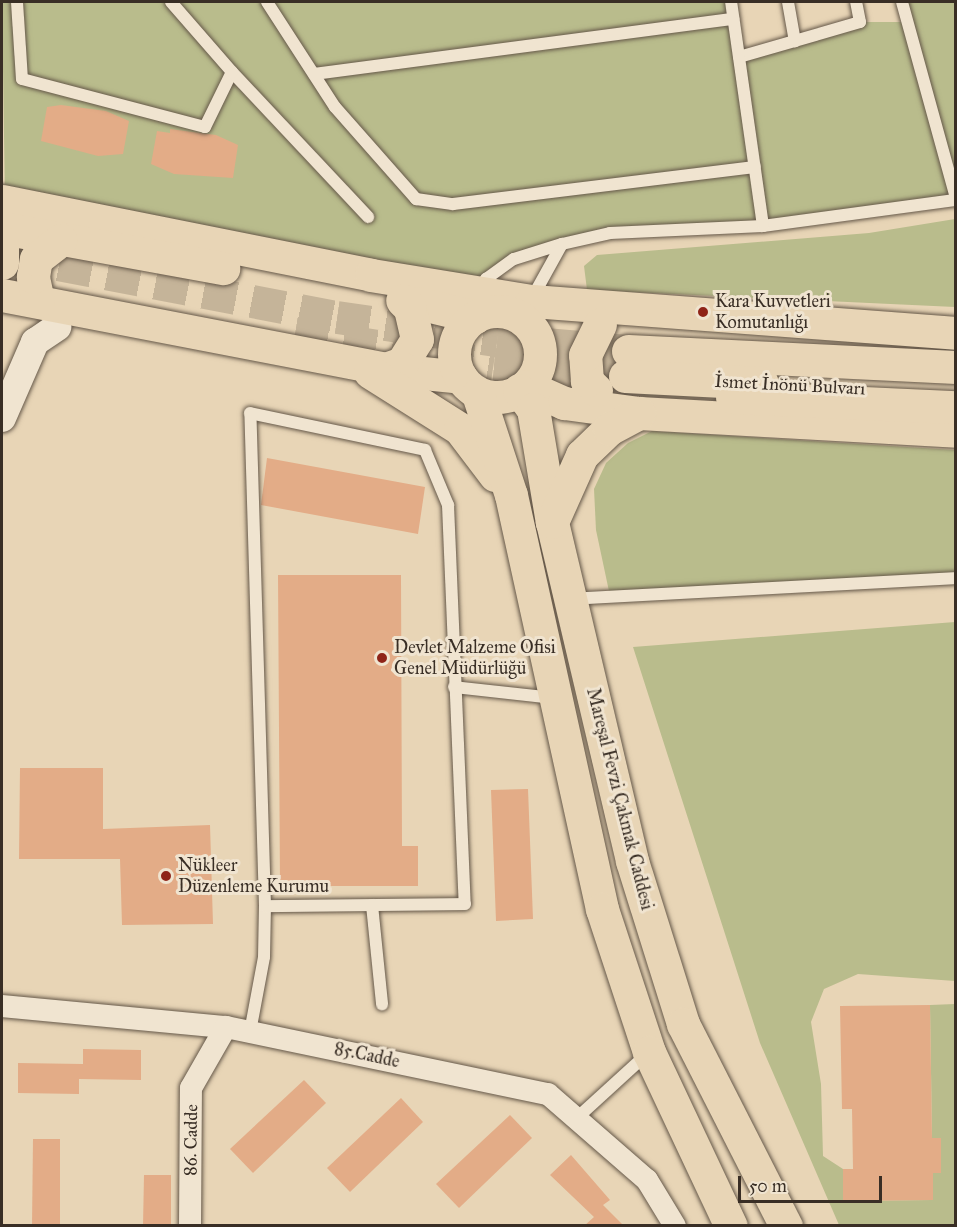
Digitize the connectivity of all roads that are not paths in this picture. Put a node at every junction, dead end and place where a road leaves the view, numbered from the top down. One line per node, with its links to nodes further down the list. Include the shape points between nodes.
1 (17, 2): 11 (lane, via 22,79 205,127)
2 (171, 2): 11 (lane)
3 (267, 2): 12 (lane)
4 (730, 2): 8 (lane)
5 (788, 2): 9 (lane)
6 (856, 2): 9 (lane, via 860,22)
7 (902, 2): 14 (lane)
8 (733, 19): 10 (lane); 12 (lane)
9 (795, 41): 10 (lane)
10 (739, 57): 13 (lane)
11 (232, 72): 16 (lane)
12 (314, 74): 13 (lane, via 335,107 416,199 453,204)
13 (755, 167): 17 (lane)
14 (956, 199): 17 (lane)
15 (2, 201): 25 (main road)
16 (368, 217)
17 (763, 226): 21 (lane, via 610,233)
18 (2, 228): 19 (main road)
19 (60, 240): 24 (main road); 27 (main road, via 36,259 33,277)
20 (2, 242): 22 (main road)
21 (562, 244): 25 (lane, via 514,259 486,279); 26 (lane)
22 (2, 263)
23 (2, 295): 27 (main road)
24 (402, 300): 25 (main road); 34 (main road, via 410,308 417,339 402,363)
25 (479, 308): 26 (main road); 35 (main road, via 457,337 454,351)
26 (526, 313): 29 (main road); 30 (main road); 36 (main road, via 539,341 539,366)
27 (47, 314): 28 (main road); 32 (main road); 41 (street)
28 (2, 315)
29 (600, 324): 31 (main road); 37 (main road, via 585,355 587,381)
30 (956, 333)
31 (956, 346)
32 (350, 361): 34 (main road); 43 (main road, via 460,429)
33 (956, 367): 38 (main road, İsmet İnönü Bulvarı, via 627,364)
34 (385, 369): 35 (main road)
35 (470, 385): 36 (main road, via 497,397); 43 (main road)
36 (526, 385): 37 (main road); 40 (main road, via 564,403); 44 (main road, Mareşal Fevzi Çakmak Caddesi, via 538,427)
37 (596, 390): 39 (main road)
38 (956, 393)
39 (956, 407)
40 (639, 414): 42 (main road); 44 (main road, via 609,429 582,455)
41 (2, 418)
42 (956, 431)
43 (511, 495): 48 (main road)
44 (552, 522): 46 (main road, Mareşal Fevzi Çakmak Caddesi)
45 (956, 578): 46 (lane)
46 (569, 599): 60 (main road, Mareşal Fevzi Çakmak Caddesi, via 632,861 683,1024)
47 (454, 687): 48 (lane); 49 (lane, via 465,904); 50 (lane, via 448,505 425,450 250,413)
48 (556, 699): 55 (main road, via 602,909)
49 (372, 905): 50 (lane); 51 (lane)
50 (265, 906): 54 (lane, via 264,957)
51 (382, 1004)
52 (2, 1006): 53 (street, 85.Cadde)
53 (226, 1027): 54 (street, 85.Cadde); 57 (street, 86. Cadde, via 191,1088)
54 (250, 1032): 56 (street, 85.Cadde, via 548,1094)
55 (649, 1052): 56 (lane); 59 (main road)
56 (578, 1117): 58 (street, 85.Cadde, via 647,1180)
57 (190, 1226)
58 (675, 1226)
59 (731, 1226)
60 (786, 1226)

